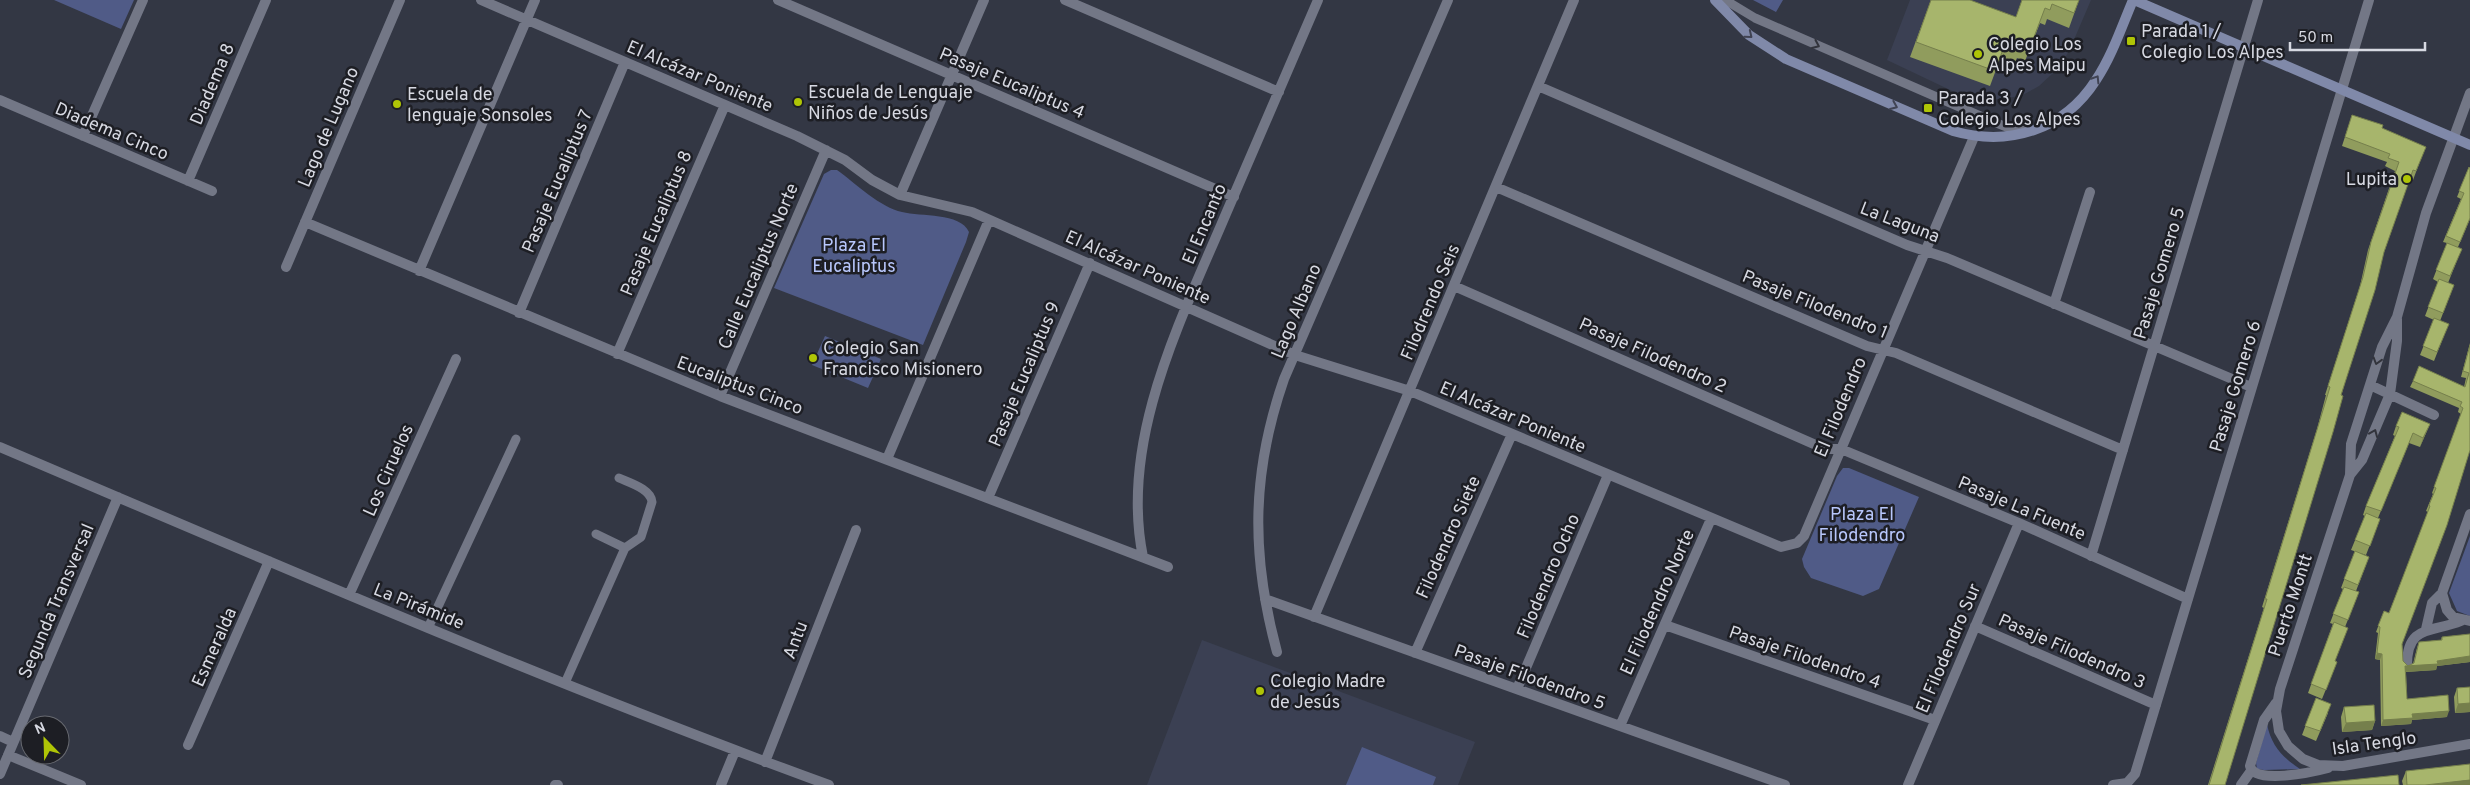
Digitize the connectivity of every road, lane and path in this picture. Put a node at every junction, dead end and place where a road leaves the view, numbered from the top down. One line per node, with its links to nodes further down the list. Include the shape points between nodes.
1 (144, 0): 28 (street)
2 (266, 0): 33 (street, Diadema 8)
3 (400, 0): 40 (street, Lago de Lugano)
4 (481, 0): 17 (street, El Alcázar Poniente)
5 (535, 0): 17 (street)
6 (778, 0): 20 (street, Pasaje Eucaliptus 4)
7 (984, 0): 20 (street)
8 (1065, 0): 23 (street)
9 (1318, 0): 23 (street, El Encanto)
10 (1448, 0): 53 (street, Lago Albano)
11 (1574, 0): 21 (street, Filodrendo Seis)
12 (1715, 0): 29 (street, one-way to 29, via 1750,35 1786,60)
13 (1725, 0): 27 (lane, one-way to 27, via 1755,18 1994,122)
14 (2134, 0): 18 (street); 27 (street, one-way to 14, via 2062,116 2086,94 2103,69)
15 (2258, 0): 18 (street, Pasaje Gomero 5)
16 (2369, 0): 22 (street, Pasaje Gomero 6)
17 (526, 20): 19 (street, El Alcázar Poniente); 44 (street)
18 (2244, 48): 22 (street); 50 (street, Pasaje Gomero 5)
19 (626, 62): 26 (street, El Alcázar Poniente); 48 (street, Pasaje Eucaliptus 7)
20 (952, 75): 37 (street); 38 (street, Pasaje Eucaliptus 4)
21 (1538, 86): 34 (street, Filodrendo Seis); 41 (street, La Laguna)
22 (2342, 91): 30 (street); 56 (street, Pasaje Gomero 6)
23 (1279, 92): 38 (street, El Encanto)
24 (2470, 93): 30 (street, Puerto Montt)
25 (0, 100): 28 (street, Diadema Cinco)
26 (725, 105): 32 (street, El Alcázar Poniente); 52 (street, Pasaje Eucaliptus 8)
27 (2032, 131): 29 (street, via 2000,137)
28 (83, 136): 33 (street, Diadema Cinco)
29 (1974, 137): 41 (street, El Filodendro)
30 (2454, 138): 31 (street); 49 (street, Puerto Montt, via 2426,212)
31 (2470, 145)
32 (826, 150): 37 (street, El Alcázar Poniente); 59 (street, Calle Eucaliptus Norte)
33 (188, 181): 35 (street, Diadema Cinco)
34 (1496, 187): 45 (street, Filodrendo Seis); 51 (street, Pasaje Filodendro 1)
35 (212, 191)
36 (2090, 192): 46 (street)
37 (900, 195): 39 (street, El Alcázar Poniente, via 972,212)
38 (1234, 197): 47 (street, El Encanto)
39 (989, 220): 42 (street, El Alcázar Poniente); 66 (street)
40 (305, 222): 43 (street, Lago de Lugano); 44 (street, Eucaliptus Cinco)
41 (1925, 251): 46 (street, La Laguna); 51 (street, El Filodendro)
42 (1090, 264): 47 (street, El Alcázar Poniente); 71 (street, Pasaje Eucaliptus 9)
43 (286, 267)
44 (419, 270): 48 (street, Eucaliptus Cinco)
45 (1454, 286): 57 (street, Filodrendo Seis); 64 (street, Pasaje Filodendro 2, via 1825,448)
46 (2054, 304): 50 (street, La Laguna)
47 (1186, 306): 53 (street, El Alcázar Poniente); 80 (street, El Encanto, via 1160,380 1142,454 1139,493)
48 (518, 313): 52 (street, Eucaliptus Cinco)
49 (2397, 317): 55 (street, Puerto Montt, one-way to 55, via 2382,347); 58 (street, Puerto Montt)
50 (2154, 346): 56 (street, La Laguna); 65 (street, Pasaje Gomero 5)
51 (1882, 350): 64 (street, El Filodendro); 65 (street, Pasaje Filodendro 1, via 1896,353)
52 (618, 354): 59 (street, Eucaliptus Cinco)
53 (1295, 355): 57 (street, El Alcázar Poniente); 85 (street, Lago Albano, via 1274,408 1261,466 1257,522)
54 (456, 358): 84 (street, Los Ciruelos)
55 (2370, 385): 58 (street); 68 (street, Puerto Montt, via 2351,444)
56 (2251, 387): 86 (street, Pasaje Gomero 6)
57 (1410, 391): 61 (street, El Alcázar Poniente); 87 (street, Filodrendo Seis)
58 (2390, 394): 60 (street); 68 (street, Puerto Montt, one-way to 58, via 2362,460)
59 (720, 396): 66 (street, Eucaliptus Cinco)
60 (2434, 415)
61 (1512, 434): 67 (street, El Alcázar Poniente); 94 (street, Filodendro Siete)
62 (516, 439): 91 (lane)
63 (0, 447): 70 (street, La Pirámide)
64 (1841, 448): 74 (street, Pasaje La Fuente); 77 (street, El Filodendro, via 1804,536)
65 (2123, 450): 79 (street, Pasaje Gomero 5)
66 (887, 459): 71 (street, Eucaliptus Cinco)
67 (1608, 475): 73 (street, El Alcázar Poniente); 97 (street, Filodendro Ocho)
68 (2350, 475): 98 (street, Puerto Montt)
69 (619, 478): 78 (lane, via 652,496 641,537)
70 (118, 497): 81 (street, La Pirámide); 103 (street, Segunda Transversal)
71 (988, 498): 80 (street, Eucaliptus Cinco)
72 (2470, 514): 83 (street)
73 (1711, 519): 77 (street, El Alcázar Poniente, via 1773,546); 89 (street, El Filodendro Norte)
74 (2019, 523): 79 (street, Pasaje La Fuente); 90 (street, El Filodendro Sur)
75 (856, 530): 109 (street, Antu)
76 (596, 534): 78 (lane)
77 (1790, 546)
78 (625, 548): 96 (lane)
79 (2092, 556): 86 (street, Pasaje La Fuente)
80 (1143, 557): 82 (street, Eucaliptus Cinco)
81 (269, 561): 84 (street, La Pirámide); 105 (street, Esmeralda)
82 (1168, 567)
83 (2442, 593): 88 (street, via 2447,610 2453,617); 92 (street, via 2432,603)
84 (349, 595): 91 (street, La Pirámide)
85 (1265, 599): 87 (street, Pasaje Filodendro 5); 93 (street, Lago Albano)
86 (2188, 599): 99 (street, Pasaje Gomero 6)
87 (1314, 617): 94 (street, Pasaje Filodendro 5)
88 (2466, 621): 92 (street)
89 (1664, 625): 100 (street, Pasaje Filodendro 4); 101 (street, El Filodendro Norte)
90 (1975, 626): 99 (street, Pasaje Filodendro 3); 100 (street, El Filodendro Sur)
91 (428, 628): 96 (street, La Pirámide)
92 (2426, 629): 95 (street, via 2409,645)
93 (1277, 652)
94 (1415, 653): 97 (street, Pasaje Filodendro 5)
95 (2407, 665)
96 (565, 683): 107 (street, La Pirámide)
97 (1517, 689): 101 (street, Pasaje Filodendro 5)
98 (2278, 700): 106 (street, Puerto Montt, via 2279,731); 111 (street, via 2264,720)
99 (2156, 705): 118 (street, Pasaje Gomero 6, via 2135,774 2131,780)
100 (1935, 720): 117 (street, El Filodendro Sur)
101 (1620, 726): 116 (street, Pasaje Filodendro 5)
102 (0, 736): 103 (street)
103 (13, 742): 108 (street, Segunda Transversal)
104 (2470, 744): 110 (street, Isla Tenglo)
105 (188, 745)
106 (2288, 746): 110 (street, Isla Tenglo, via 2303,759)
107 (736, 751): 109 (street, La Pirámide); 114 (street)
108 (8, 754): 112 (street, Segunda Transversal); 113 (street)
109 (765, 762): 115 (street, La Pirámide)
110 (2330, 767): 111 (street, via 2306,774 2264,777)
111 (2251, 770): 119 (street)
112 (0, 774)
113 (81, 785)
114 (721, 785)
115 (829, 785)
116 (1785, 785)
117 (1908, 785)
118 (2113, 785)
119 (2241, 785)

